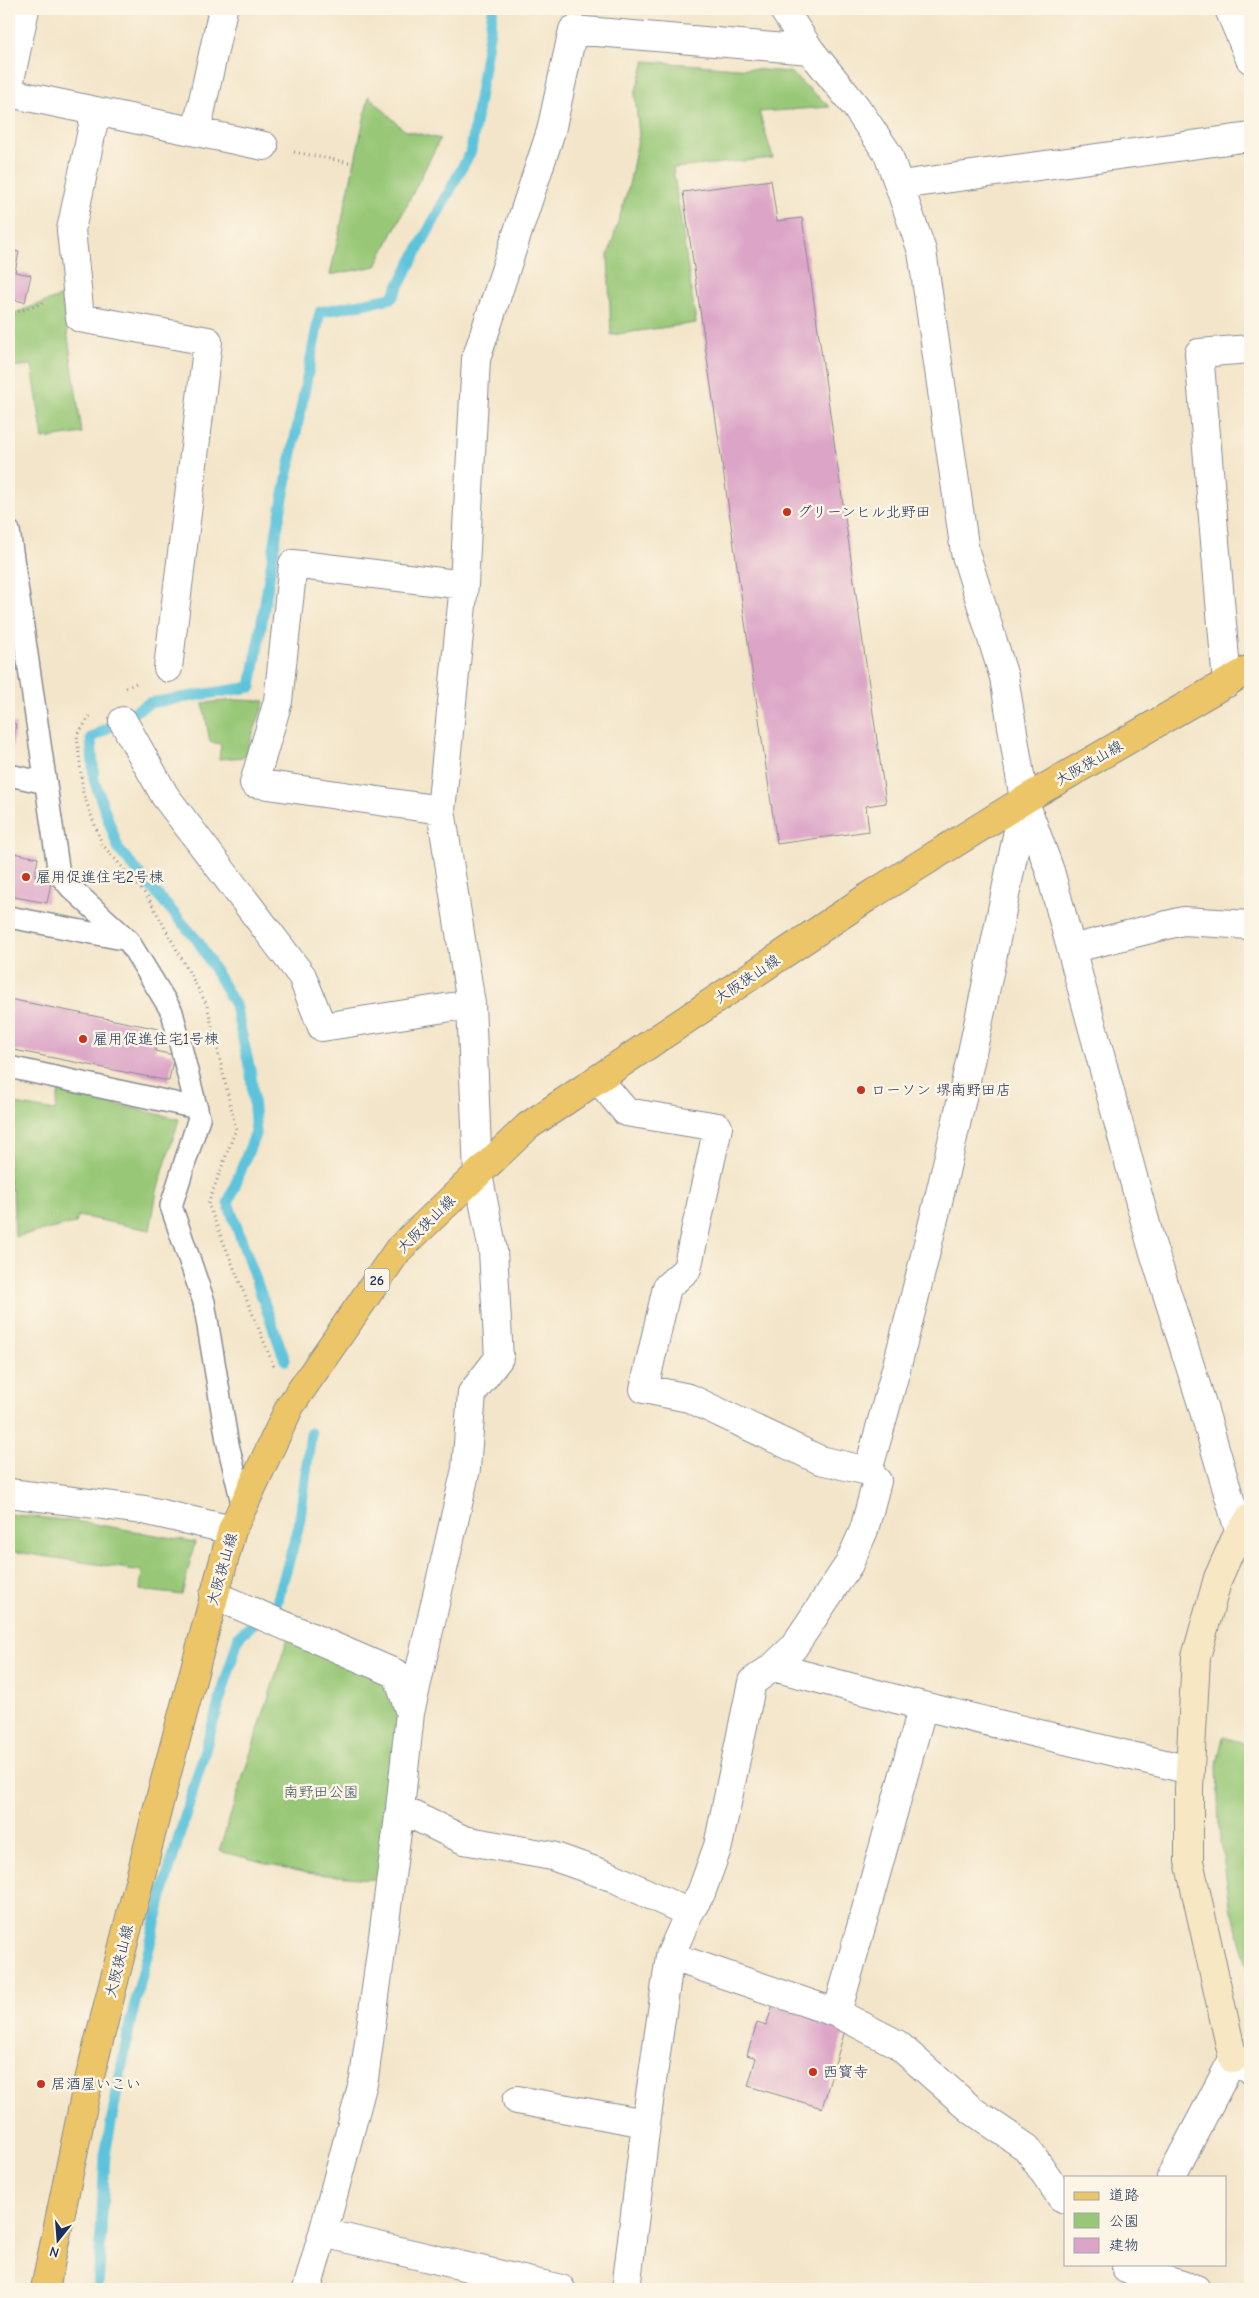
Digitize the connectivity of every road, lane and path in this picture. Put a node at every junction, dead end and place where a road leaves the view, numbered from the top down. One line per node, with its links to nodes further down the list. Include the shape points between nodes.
1 (25, 9): 7 (street)
2 (223, 9): 10 (street)
3 (783, 9): 5 (street)
4 (1228, 9): 6 (street)
5 (810, 50): 14 (street, via 856,107 888,154); 17 (street, via 573,30 550,132 476,359)
6 (1250, 59)
7 (9, 85)
8 (9, 93): 9 (street)
9 (96, 111): 10 (street); 19 (street, via 71,230 80,318 208,341)
10 (196, 132): 12 (street)
11 (1250, 137): 14 (street)
12 (264, 146): 13 (path)
13 (351, 163)
14 (900, 185): 25 (street, via 922,251 965,552 1004,677)
15 (1250, 349): 21 (street, via 1199,353)
16 (9, 531): 18 (lane)
17 (464, 585): 26 (street); 26 (street, via 293,564 278,701 254,783)
18 (16, 626): 24 (lane)
19 (168, 668)
20 (1250, 668): 21 (main road, 大阪狭山線 / 26)
21 (1227, 684): 25 (main road, 大阪狭山線 / 26)
22 (123, 721): 31 (street, via 166,796 302,976 322,1027)
23 (9, 775): 24 (lane)
24 (46, 783): 29 (lane, via 59,874)
25 (1024, 800): 30 (street, via 1050,871); 33 (main road, 大阪狭山線 / 26, via 868,897); 36 (street, via 954,1130 894,1380)
26 (442, 810): 31 (street)
27 (9, 916): 29 (lane)
28 (1250, 925): 30 (street, via 1183,921)
29 (128, 940): 34 (lane, via 172,1012)
30 (1071, 949): 39 (street, via 1151,1242)
31 (471, 1004): 35 (street)
32 (9, 1067): 34 (lane)
33 (598, 1079): 35 (main road, 大阪狭山線 / 26, via 528,1126); 36 (street, via 626,1112 718,1127 687,1270 666,1287 644,1389 689,1398 820,1460)
34 (197, 1108): 38 (lane, via 199,1118 171,1206 204,1302)
35 (478, 1174): 38 (main road, 大阪狭山線 / 26, via 398,1250 290,1406); 43 (street, via 493,1251 498,1358 472,1393 466,1469)
36 (868, 1471): 41 (street, via 877,1481 864,1530 849,1564 793,1648)
37 (9, 1493): 38 (street)
38 (238, 1519): 40 (main road, 大阪狭山線 / 26)
39 (1245, 1526): 44 (street, via 1218,1578 1196,1658)
40 (214, 1595): 43 (street, via 397,1674); 56 (main road, 大阪狭山線 / 26, via 85,2096)
41 (773, 1667): 42 (street); 46 (street, via 752,1682 718,1846 701,1893)
42 (923, 1706): 44 (street); 48 (street)
43 (410, 1714): 45 (street)
44 (1190, 1770): 49 (street, via 1189,1861)
45 (400, 1809): 46 (street, via 464,1840 552,1856 612,1878); 54 (street, via 364,2079)
46 (689, 1913): 47 (street)
47 (670, 1956): 48 (street); 51 (street)
48 (838, 2013): 53 (street, via 897,2044 972,2111 1027,2148)
49 (1242, 2064): 52 (street)
50 (517, 2100): 51 (street)
51 (646, 2123): 59 (street)
52 (1172, 2176)
53 (1064, 2199)
54 (322, 2233): 57 (street); 58 (street)
55 (1124, 2274): 60 (street)
56 (45, 2289)
57 (308, 2289)
58 (562, 2289)
59 (626, 2289)
60 (1196, 2289)

